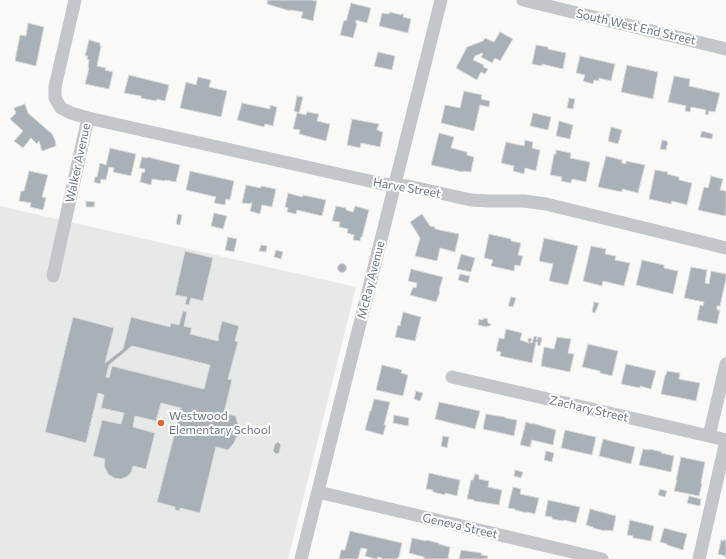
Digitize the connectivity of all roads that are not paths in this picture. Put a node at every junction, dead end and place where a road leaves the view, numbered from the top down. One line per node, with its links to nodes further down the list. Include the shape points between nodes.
1 (75, 0): 6 (street, Walker Avenue, via 55,87 55,98 61,108 71,114)
2 (441, 0): 7 (street, McRay Avenue)
3 (522, 0): 4 (street, South West End Street)
4 (542, 2): 5 (street, South West End Street)
5 (726, 48)
6 (88, 118): 7 (street, Harve Street); 9 (street, Walker Avenue)
7 (395, 185): 8 (street, Harve Street, via 471,200 546,204); 14 (street, McRay Avenue)
8 (726, 248)
9 (53, 276)
10 (726, 364): 12 (street)
11 (452, 377): 12 (street, Zachary Street)
12 (709, 436): 13 (street, Zachary Street)
13 (726, 441): 17 (street)
14 (318, 492): 15 (street, McRay Avenue); 16 (street, Geneva Street)
15 (301, 559)
16 (602, 559)
17 (699, 559)

